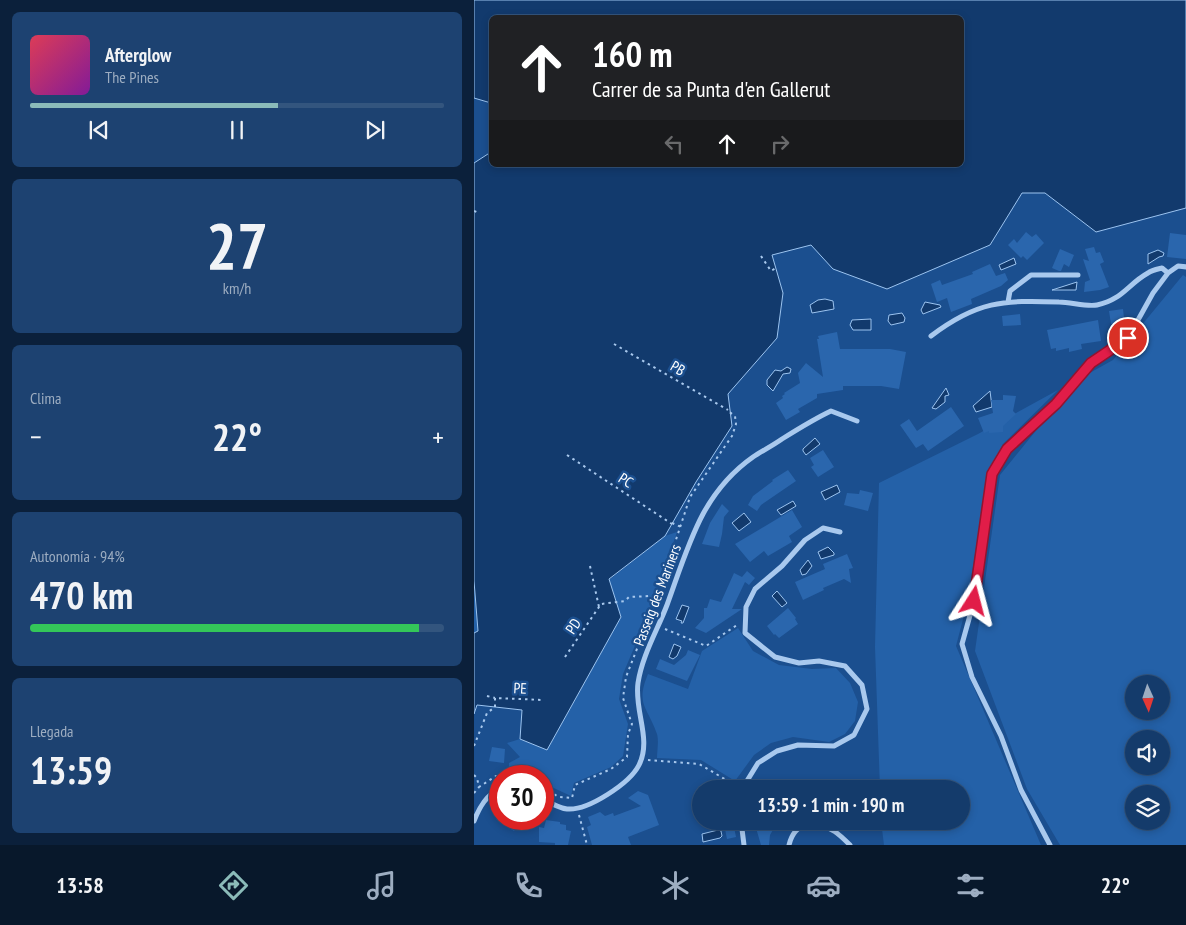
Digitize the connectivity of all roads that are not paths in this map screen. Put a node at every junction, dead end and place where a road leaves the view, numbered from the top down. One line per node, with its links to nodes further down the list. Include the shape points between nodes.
1 (1186, 267): 2 (street, via 1178,266)
2 (1168, 273): 4 (street, via 1162,268 1148,272 1118,298 1096,305); 16 (street, via 1128,338 1091,363 1056,404 1007,449 992,474 974,601 962,644 972,677 1001,736 1021,790)
3 (1078, 275): 4 (street, via 1031,276 1010,291)
4 (1008, 302): 5 (street, via 973,310)
5 (931, 336)
6 (856, 421): 10 (street, Passeig des Mariners, via 831,411 754,456 725,482 703,513 643,662 637,702 645,748 639,766 624,782 584,808 567,809)
7 (840, 532): 8 (street, via 822,528 805,540 755,589 746,606 745,633 775,657 798,663 819,660 845,666 862,685 867,710 854,735 834,746 798,745 777,751 758,763)
8 (748, 780)
9 (489, 794): 11 (street)
10 (554, 804)
11 (474, 821)
12 (743, 830): 13 (street)
13 (744, 845)
14 (789, 845): 15 (street, via 797,829 806,824 818,824 836,832)
15 (850, 845)
16 (1050, 845)

